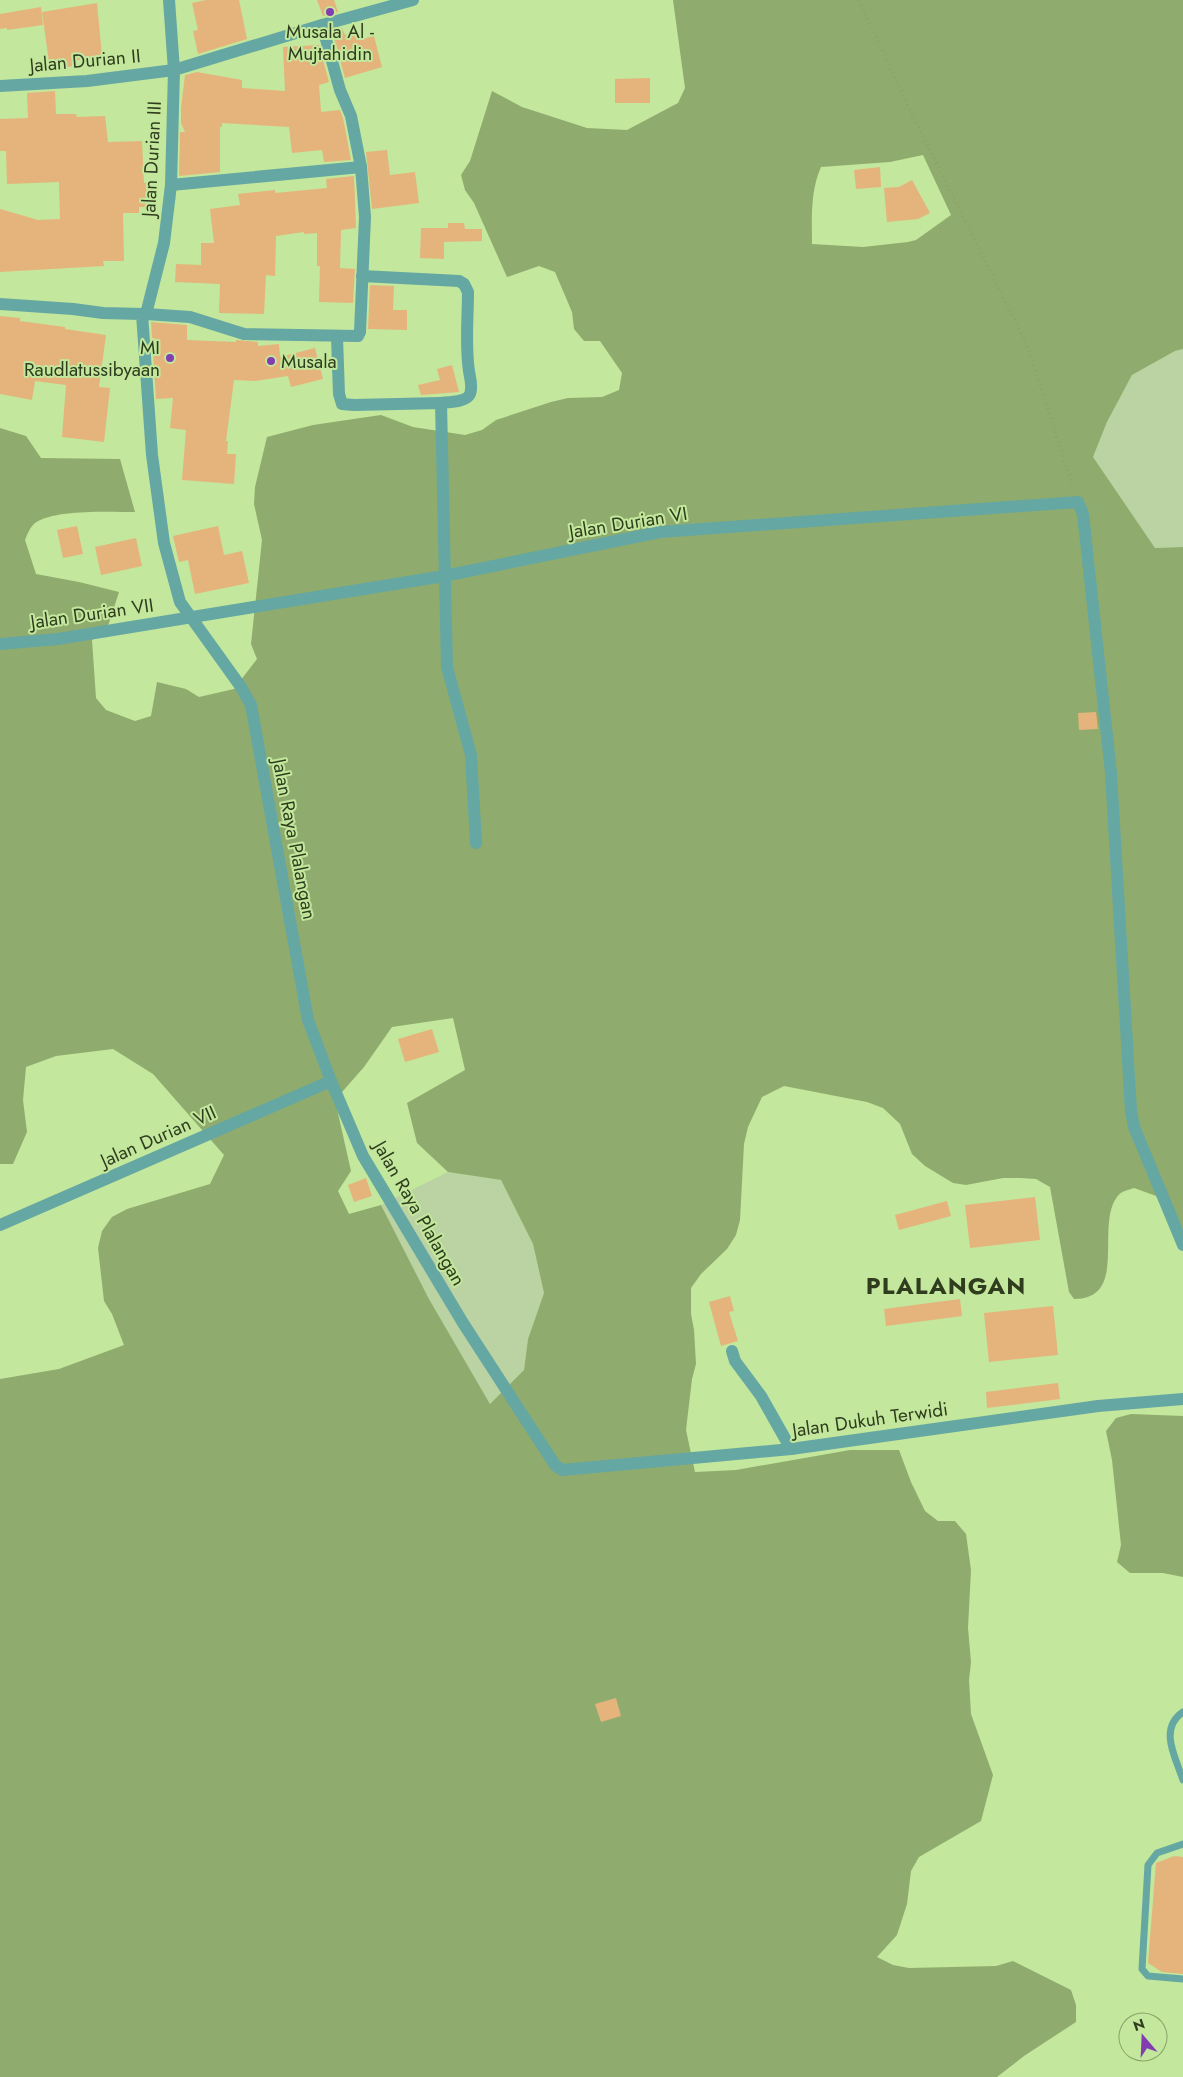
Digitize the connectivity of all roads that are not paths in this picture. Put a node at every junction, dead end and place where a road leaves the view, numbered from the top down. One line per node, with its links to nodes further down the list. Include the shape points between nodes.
1 (169, 0): 4 (street, Jalan Durian III)
2 (413, 0): 3 (street, Jalan Durian II)
3 (322, 25): 4 (street, Jalan Durian II); 6 (street, via 340,90 351,116)
4 (174, 70): 5 (street, Jalan Durian II, via 87,81); 7 (street, Jalan Durian III)
5 (0, 86)
6 (361, 167): 7 (street); 8 (street, via 364,216)
7 (171, 185): 10 (street, Jalan Durian III, via 164,243)
8 (362, 276): 11 (street, via 360,332 354,338); 12 (street, via 460,281 467,287 470,394 467,398)
9 (0, 304): 10 (street)
10 (144, 314): 11 (street, via 190,318 244,334); 14 (street, Jalan Raya Plalangan, via 152,455 164,542 180,602)
11 (337, 337): 12 (street, via 342,404)
12 (441, 403): 13 (street)
13 (444, 576): 14 (street, Jalan Durian VI); 16 (street, via 446,667 471,755); 19 (street, Jalan Durian VI, via 660,532 1078,502 1083,514 1111,773 1131,1111 1134,1127)
14 (190, 617): 15 (street, Jalan Durian VII, via 58,639); 17 (street, Jalan Raya Plalangan, via 251,705 308,1020)
15 (0, 644)
16 (476, 843)
17 (331, 1081): 18 (street, Jalan Durian VII); 23 (street, Jalan Raya Plalangan, via 363,1156 463,1323 543,1448)
18 (0, 1226)
19 (1183, 1245)
20 (732, 1351): 22 (street, via 735,1361 761,1396)
21 (1183, 1399): 22 (street, Jalan Dukuh Terwidi, via 1098,1406)
22 (791, 1449): 23 (street, Jalan Dukuh Terwidi)
23 (562, 1470)
24 (1183, 1712): 25 (lane, via 1172,1722 1168,1736)
25 (1183, 1780)
26 (1183, 1844): 27 (lane, via 1157,1854 1148,1865 1142,1969 1148,1976)
27 (1183, 1979)

